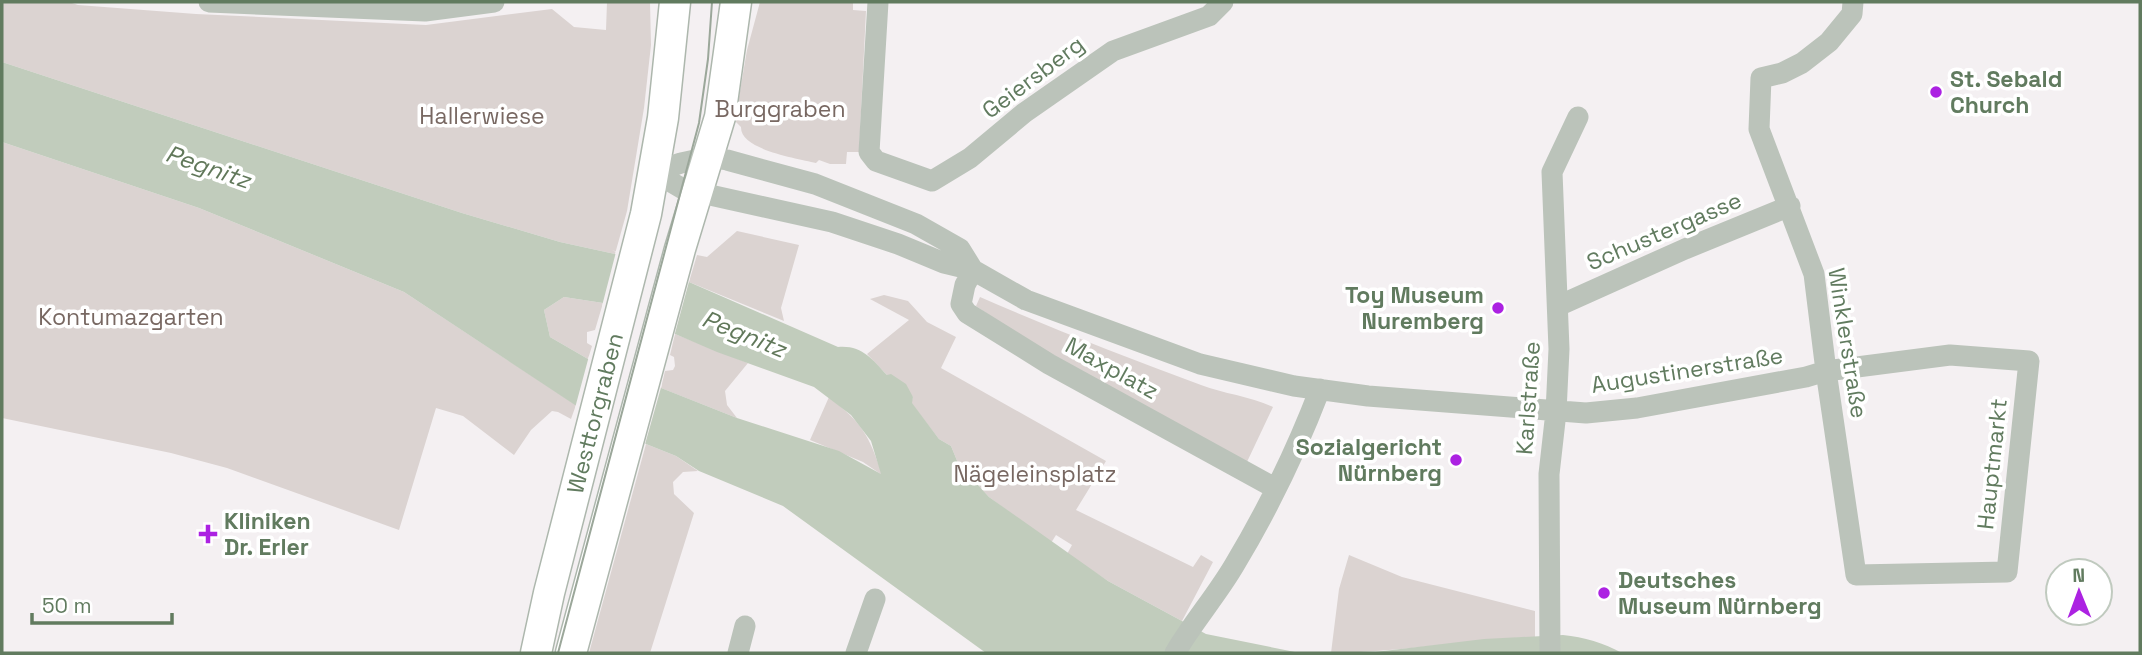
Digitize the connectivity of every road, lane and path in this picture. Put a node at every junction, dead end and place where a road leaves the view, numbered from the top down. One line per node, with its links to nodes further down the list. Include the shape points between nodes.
1 (209, 2): 2 (street, via 425,11)
2 (494, 2)
3 (675, 2): 10 (main road, Westtorgraben)
4 (736, 2): 9 (main road, Westtorgraben, via 724,95)
5 (877, 2): 6 (street, Geiersberg, via 869,152 876,161 932,181 1113,51 1209,16)
6 (1223, 2)
7 (1853, 2): 12 (street, Winklerstraße, via 1852,13 1829,42 1782,73 1760,78 1759,129)
8 (1578, 117): 14 (street, Karlstraße, via 1552,172)
9 (709, 157): 10 (street); 11 (main road, Westtorgraben); 13 (street, Maxplatz, via 815,184 916,224 960,249)
10 (654, 172): 11 (street, Maxplatz); 25 (main road, Westtorgraben)
11 (697, 193): 13 (street, Maxplatz, via 807,216); 26 (main road, Westtorgraben)
12 (1790, 206): 14 (street, Schustergasse); 16 (street, Winklerstraße, via 1814,274)
13 (973, 270): 17 (street, Maxplatz, via 1026,300 1200,364); 20 (street, Maxplatz, via 961,304 967,313)
14 (1558, 306): 19 (street, Karlstraße)
15 (2029, 361): 16 (street, Augustinerstraße, via 1950,355); 21 (street, Hauptmarkt, via 2007,572)
16 (1826, 371): 19 (street, Augustinerstraße, via 1637,408); 21 (street, Winklerstraße)
17 (1320, 389): 18 (street, Maxplatz); 20 (street)
18 (1368, 396): 19 (street, Augustinerstraße)
19 (1556, 412): 24 (street, Karlstraße, via 1549,474)
20 (1275, 488): 29 (street, via 1235,564)
21 (1856, 575)
22 (875, 599): 28 (street)
23 (745, 626): 27 (street)
24 (1550, 645)
25 (536, 653)
26 (570, 653)
27 (738, 653)
28 (856, 653)
29 (1175, 653)

